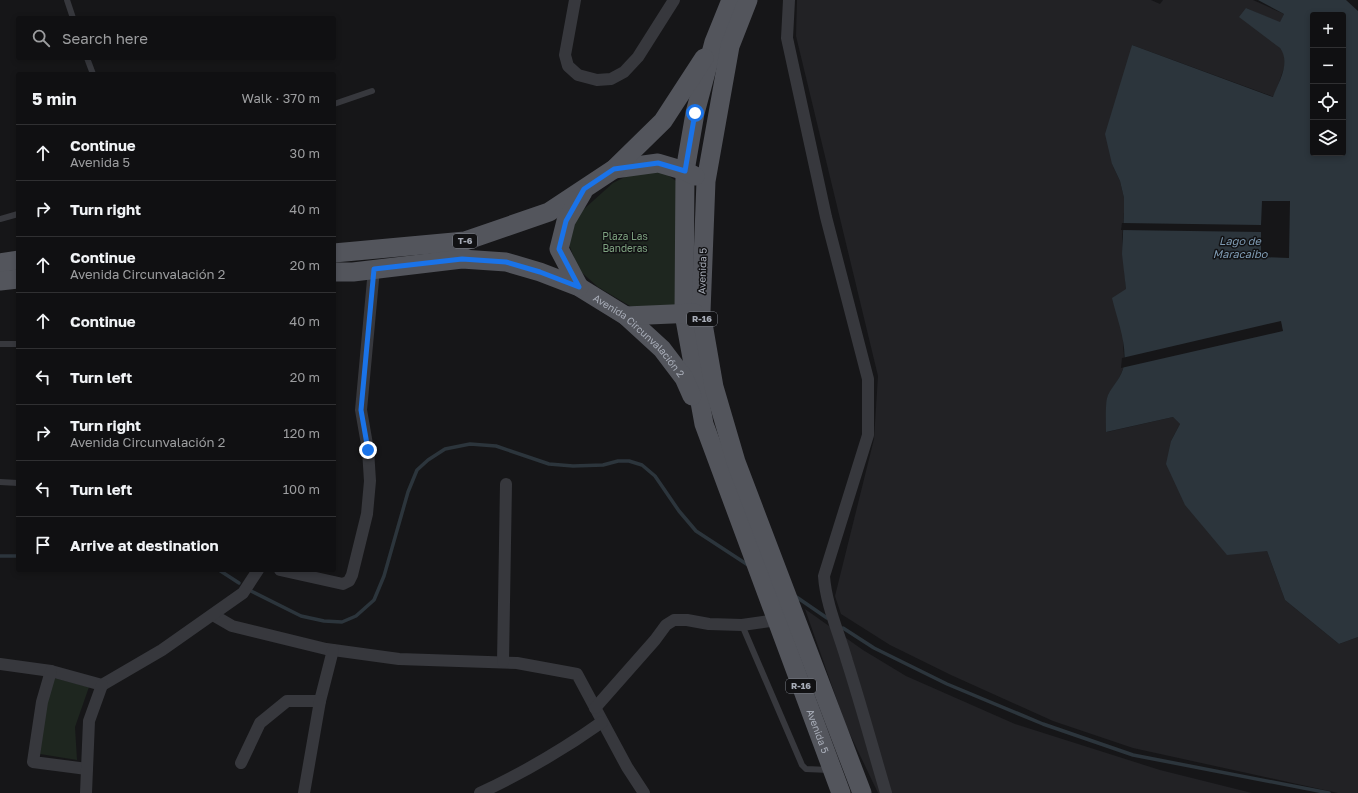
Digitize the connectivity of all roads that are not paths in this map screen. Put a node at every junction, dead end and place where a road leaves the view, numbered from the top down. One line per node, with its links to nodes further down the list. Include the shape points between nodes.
1 (67, 0): 7 (lane)
2 (574, 0): 3 (street, via 565,55 568,66 578,75 596,80 611,79 624,72 638,57)
3 (674, 0)
4 (731, 0): 8 (main road, R-16)
5 (748, 0): 8 (main road, R-16)
6 (789, 0): 57 (street, via 787,38 826,217 868,379 868,435 824,576 825,587)
7 (72, 16)
8 (722, 44): 13 (main road, via 664,121); 14 (main road, Avenida 5 / R-16, via 695,113); 15 (main road, Avenida 5 / R-16)
9 (88, 60): 10 (lane)
10 (91, 72)
11 (372, 91): 12 (lane)
12 (336, 103)
13 (614, 169): 14 (main road, T-6, via 658,163); 16 (main road, T-6)
14 (685, 171): 15 (main road, T-6); 27 (main road, Avenida 5 / R-16)
15 (706, 181): 27 (main road, Avenida 5 / R-16)
16 (584, 189): 19 (main road, T-6, via 549,212 465,241); 26 (main road, via 566,221 559,249)
17 (16, 215): 18 (lane)
18 (0, 219)
19 (336, 253)
20 (16, 260): 21 (main road)
21 (0, 263)
22 (374, 269): 23 (main road, Avenida Circunvalación 2 / T-6); 26 (main road, Avenida Circunvalación 2 / T-6, via 462,259 506,262); 36 (street, via 361,410 370,482 366,514 352,575 349,581 343,584)
23 (336, 272)
24 (16, 279): 25 (main road)
25 (0, 281)
26 (579, 287): 28 (main road, Avenida Circunvalación 2 / T-6)
27 (692, 313): 28 (main road); 31 (main road, Avenida 5 / R-16); 56 (main road, Avenida 5 / R-16, via 736,462)
28 (626, 316): 31 (main road, Avenida Circunvalación 2, via 662,349 684,378)
29 (0, 344): 30 (lane)
30 (16, 344)
31 (704, 424): 38 (main road, Avenida 5 / R-16)
32 (0, 482): 33 (lane)
33 (16, 483)
34 (506, 484): 41 (street)
35 (257, 572): 37 (street, via 244,593)
36 (289, 572)
37 (213, 615): 40 (street, via 232,626); 44 (street, via 162,650)
38 (777, 620): 39 (street); 50 (main road, Avenida 5 / R-16)
39 (742, 625): 46 (street, via 674,620 666,625); 50 (lane, via 802,765 806,769)
40 (333, 650): 41 (street, via 399,659); 45 (street)
41 (503, 662): 46 (street, via 577,674)
42 (0, 664): 43 (street)
43 (51, 671): 44 (street); 49 (street, via 42,702 33,762)
44 (102, 685): 49 (street, via 89,720)
45 (320, 701): 48 (street, via 287,701 260,723); 52 (street)
46 (595, 708): 47 (street)
47 (602, 722): 53 (street, via 543,760); 54 (street)
48 (241, 763)
49 (87, 769): 51 (street)
50 (833, 770): 55 (main road, Avenida 5 / R-16)
51 (86, 793)
52 (304, 793)
53 (480, 793)
54 (644, 793)
55 (841, 793)
56 (862, 793)
57 (886, 793)

